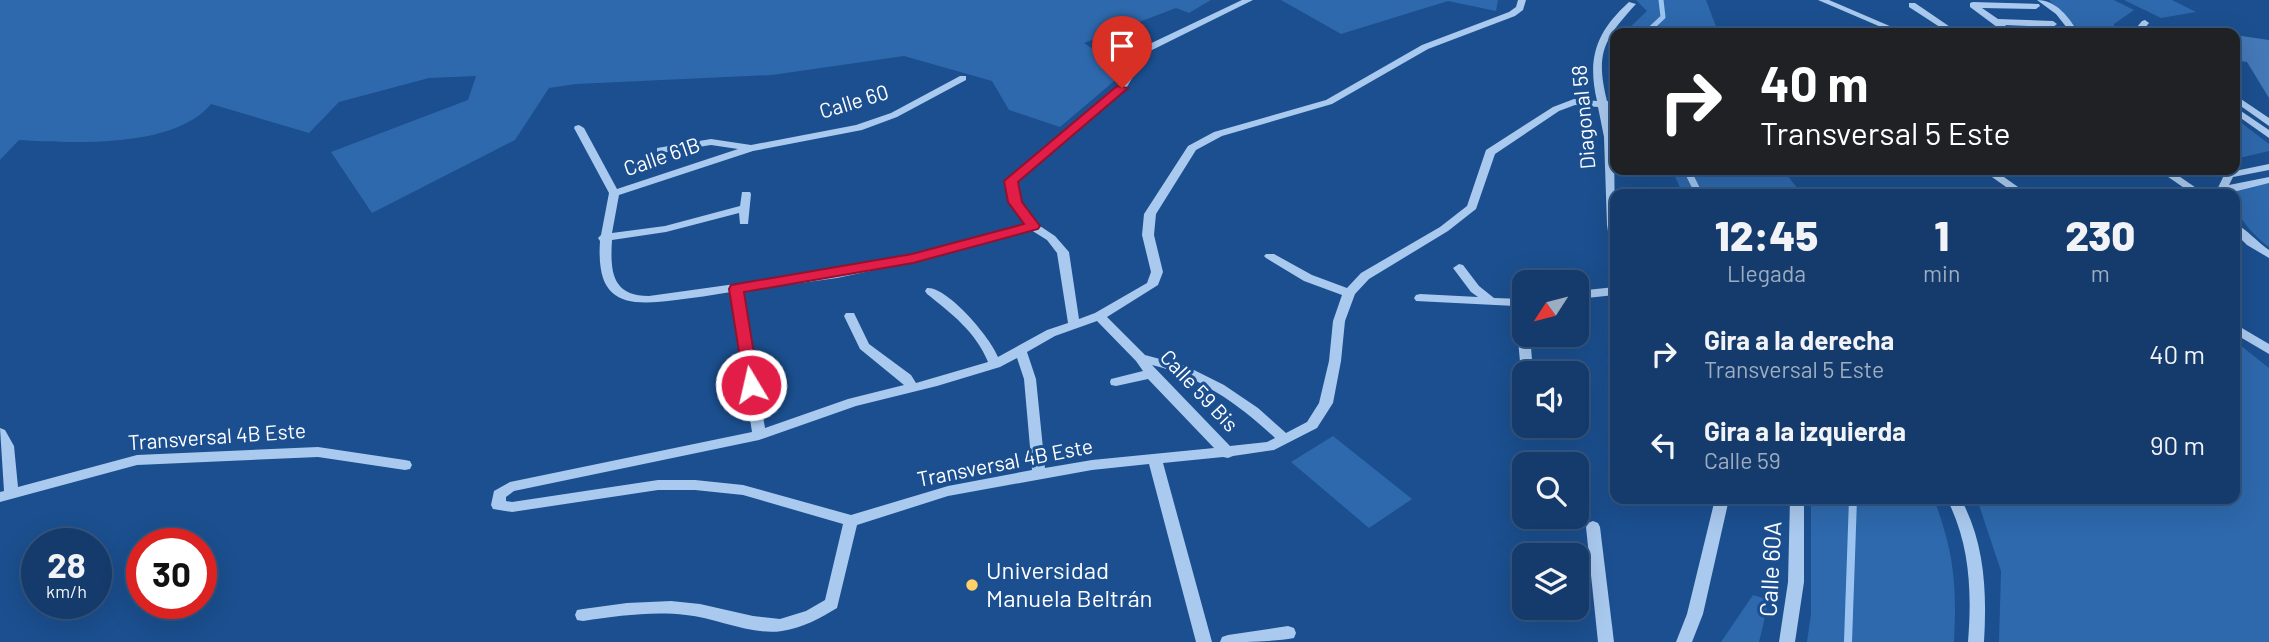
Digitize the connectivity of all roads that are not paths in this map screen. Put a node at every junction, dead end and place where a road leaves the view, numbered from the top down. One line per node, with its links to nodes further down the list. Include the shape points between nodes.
1 (1249, 0): 40 (street, via 1144,50 1122,88 1011,181 1015,202)
2 (1522, 0): 56 (street, via 1512,14 1425,47 1329,102 1218,134 1192,148 1150,214 1149,235 1157,272 1152,285)
3 (1825, 0): 11 (street)
4 (2038, 3): 7 (street, via 1973,5); 14 (street, via 2059,12)
5 (1632, 4): 10 (street, Diagonal 58)
6 (1912, 5): 12 (street)
7 (1994, 22): 9 (street); 13 (street)
8 (2145, 23): 15 (street)
9 (2053, 24)
10 (1611, 28)
11 (1890, 28)
12 (1947, 28)
13 (2003, 28)
14 (2071, 28)
15 (2140, 28)
16 (1610, 29): 20 (street, Diagonal 58, via 1597,61)
17 (963, 78): 25 (street, Calle 60, via 894,115 858,128)
18 (2240, 102): 22 (street)
19 (1610, 105): 20 (street)
20 (1601, 106): 38 (street, Diagonal 58, via 1609,138); 49 (street, via 1582,101 1556,109 1490,152 1472,207 1365,276)
21 (2240, 114): 24 (street)
22 (2269, 123)
23 (579, 128): 35 (street)
24 (2269, 135)
25 (751, 148): 26 (street, via 711,142); 35 (street, Calle 61B)
26 (661, 149)
27 (2269, 167): 28 (street)
28 (2240, 173)
29 (1994, 175): 32 (street)
30 (2171, 175): 33 (street)
31 (2269, 180): 34 (street)
32 (2016, 189)
33 (2192, 189)
34 (2233, 189)
35 (614, 193): 42 (street, Calle 61B)
36 (746, 194): 37 (street)
37 (744, 208): 39 (street); 42 (street, via 666,229)
38 (1610, 218)
39 (744, 222)
40 (1033, 226): 46 (street, via 913,258); 57 (street, via 1063,252)
41 (2240, 232): 43 (street)
42 (604, 238): 52 (street, Calle 61B, via 610,281)
43 (2269, 255)
44 (1270, 256): 49 (street, via 1308,278)
45 (1459, 268): 53 (street)
46 (736, 289): 52 (street); 67 (street)
47 (931, 291): 62 (street, via 969,321)
48 (1610, 292): 50 (street)
49 (1349, 293): 68 (street, Transversal 4B Este, via 1339,321 1326,403 1312,425)
50 (1589, 294)
51 (1420, 298): 53 (street)
52 (628, 299)
53 (1489, 299): 54 (street)
54 (1512, 302)
55 (850, 316): 65 (street, via 864,346)
56 (1099, 316): 57 (street); 61 (street, Calle 59 Bis)
57 (1074, 323): 60 (street)
58 (2240, 331): 59 (street)
59 (2269, 350)
60 (1021, 352): 62 (street); 72 (street, via 1030,379)
61 (1141, 358): 63 (street, Calle 59 Bis); 68 (street, via 1167,362 1250,406)
62 (995, 364): 65 (street)
63 (1151, 374): 64 (street); 69 (street, Calle 59 Bis)
64 (1116, 382)
65 (912, 387): 67 (street)
66 (0, 433): 73 (street, Transversal 4B Este, via 7,446)
67 (759, 435): 77 (street, via 510,487 497,500 498,505 512,507 658,485 695,485 743,490)
68 (1285, 440): 69 (street, Transversal 4B Este)
69 (1228, 453): 70 (street, Transversal 4B Este)
70 (1155, 460): 72 (street, Transversal 4B Este); 81 (street)
71 (405, 465): 73 (street, Transversal 4B Este, via 317,452 137,460)
72 (1039, 474): 77 (street, Transversal 4B Este, via 948,491)
73 (4, 496)
74 (1721, 504): 84 (street)
75 (1797, 504): 85 (street, Calle 60A, via 1796,582)
76 (1956, 504): 86 (street, via 1973,552 1979,614)
77 (851, 522): 79 (street, via 832,604 806,620 769,628 699,610 630,607)
78 (1593, 527): 83 (street)
79 (583, 615)
80 (1288, 633): 82 (street)
81 (1204, 642)
82 (1228, 642)
83 (1606, 642)
84 (1684, 642)
85 (1787, 642)
86 (1976, 642)

